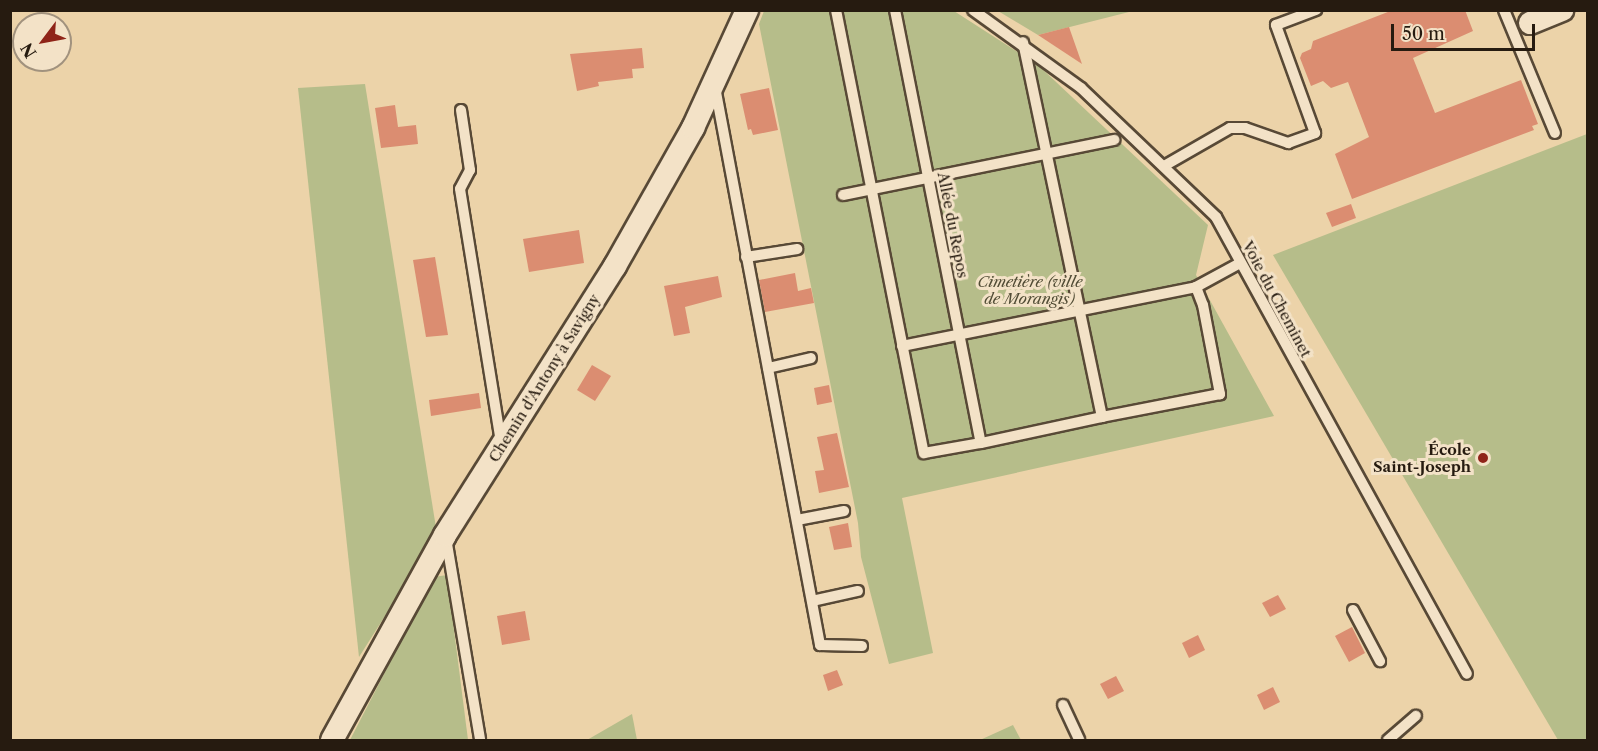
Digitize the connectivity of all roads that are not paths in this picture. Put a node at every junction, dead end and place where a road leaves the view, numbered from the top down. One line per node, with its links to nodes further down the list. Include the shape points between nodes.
1 (747, 10): 10 (street, Chemin d'Antony à Savigny)
2 (836, 10): 17 (lane)
3 (895, 10): 16 (lane, Allée du Repos)
4 (973, 10): 9 (lane, Voie du Cheminet)
5 (1316, 10): 15 (lane, via 1276,25 1315,133 1288,143 1245,128 1230,128)
6 (1504, 10): 8 (lane)
7 (1563, 10): 8 (street)
8 (1522, 27): 12 (lane)
9 (1023, 42): 14 (lane); 15 (lane, Voie du Cheminet, via 1081,88)
10 (714, 84): 20 (lane); 30 (street, Chemin d'Antony à Savigny, via 615,266)
11 (461, 110): 30 (lane, via 470,170 460,189)
12 (1556, 133)
13 (1114, 140): 14 (lane)
14 (1049, 154): 16 (lane); 23 (lane)
15 (1164, 165): 21 (lane, Voie du Cheminet, via 1216,217)
16 (928, 178): 17 (lane); 24 (lane, Allée du Repos)
17 (870, 190): 18 (lane); 25 (lane)
18 (843, 195)
19 (796, 249): 20 (lane)
20 (746, 256): 27 (lane)
21 (1240, 263): 22 (lane); 39 (lane, Voie du Cheminet)
22 (1196, 287): 23 (lane); 28 (lane, via 1220,394)
23 (1080, 310): 24 (lane); 28 (lane)
24 (959, 334): 25 (lane); 29 (lane, Allée du Repos)
25 (902, 346): 29 (lane, via 924,453)
26 (811, 358): 27 (lane)
27 (768, 368): 32 (lane)
28 (1102, 417): 29 (lane)
29 (981, 443)
30 (501, 446): 33 (street, Chemin d'Antony à Savigny)
31 (843, 511): 32 (lane)
32 (797, 520): 35 (lane)
33 (445, 535): 42 (street, Chemin d'Antony à Savigny); 43 (lane)
34 (858, 591): 35 (lane)
35 (812, 601): 37 (lane, via 820,645)
36 (1353, 610): 38 (lane)
37 (862, 646)
38 (1380, 661)
39 (1467, 674)
40 (1063, 705): 44 (lane)
41 (1416, 716): 45 (lane)
42 (332, 741)
43 (480, 741)
44 (1079, 741)
45 (1388, 741)

